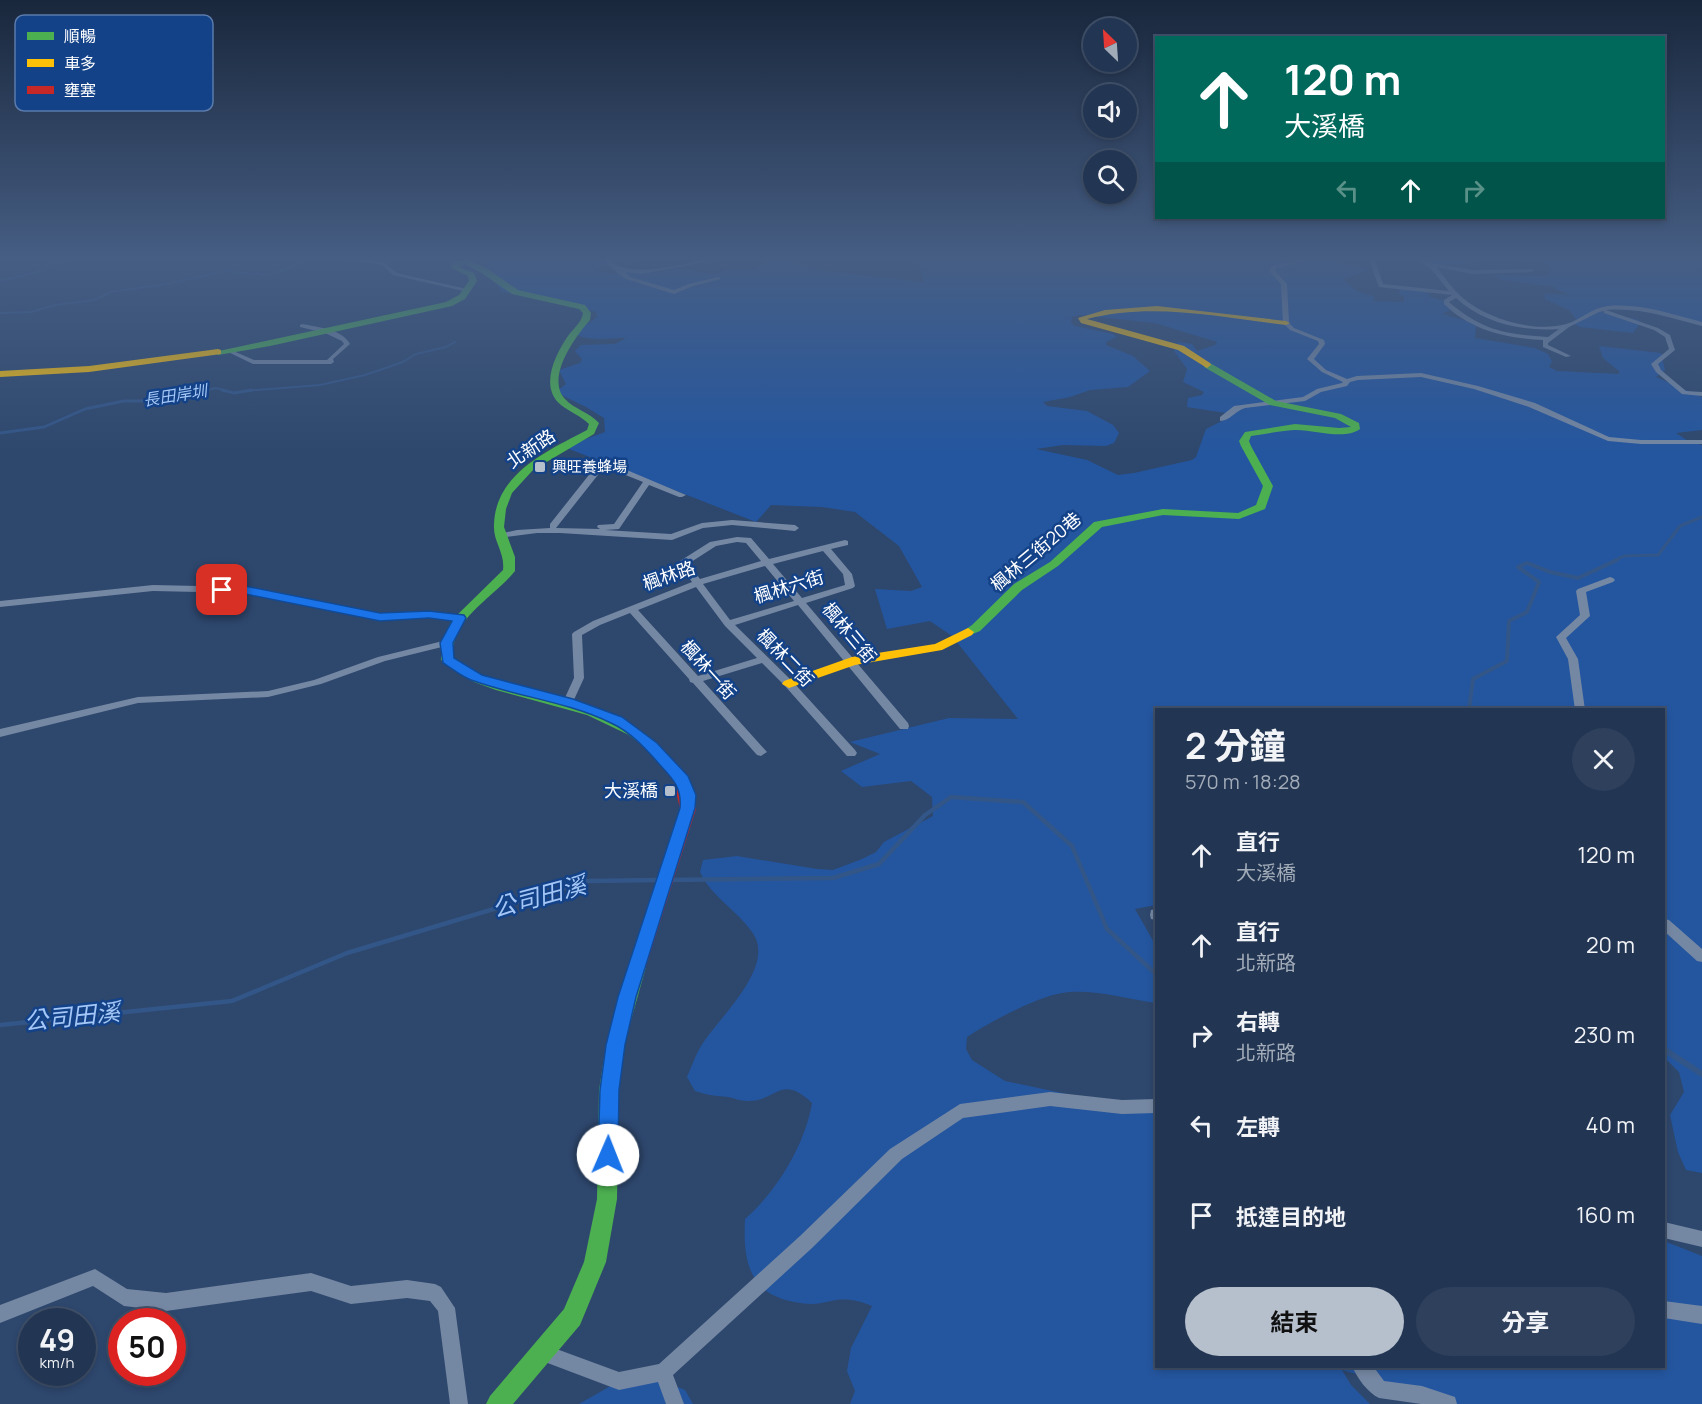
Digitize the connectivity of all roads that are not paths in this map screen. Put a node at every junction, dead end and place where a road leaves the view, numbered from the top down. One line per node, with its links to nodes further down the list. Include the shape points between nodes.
1 (365, 323): 12 (street)
2 (583, 323): 26 (street, 北新路, via 574,330 553,385 559,399 589,416 594,423 591,432 513,481 499,512)
3 (1089, 323): 19 (street, via 1181,348)
4 (1281, 323): 5 (street)
5 (1286, 323): 17 (street, via 1321,340 1310,359 1324,371)
6 (1472, 323): 13 (street, via 1517,337)
7 (1506, 323): 11 (street, via 1531,327)
8 (1574, 323): 11 (street)
9 (1636, 323): 18 (street, via 1668,336 1672,350 1654,364 1658,371 1684,393)
10 (302, 326): 12 (street)
11 (1567, 326): 13 (street)
12 (327, 331): 14 (street); 14 (street, via 347,344 331,362 253,362)
13 (1549, 339): 15 (street, via 1545,346)
14 (229, 351): 16 (street, via 89,369)
15 (1568, 356)
16 (0, 374)
17 (1347, 381): 19 (street, via 1305,399); 21 (street, via 1420,375 1532,405 1608,439)
18 (1702, 396)
19 (1273, 403): 20 (street, via 1237,408); 39 (street, 楓林三街20巷, via 1338,416 1356,425 1355,429 1295,427 1248,434 1245,450 1268,486 1261,507 1239,516 1163,512 1098,524 1054,564 1018,587 976,628 938,646)
20 (1222, 419)
21 (1702, 442)
22 (648, 481): 23 (street); 24 (street, via 616,527); 24 (street, via 619,470 599,468)
23 (682, 495)
24 (553, 526): 26 (street)
25 (795, 528): 26 (street, via 735,521 688,528 672,537)
26 (500, 531): 35 (street, 北新路, via 510,553 509,571)
27 (845, 543): 28 (street, 楓林路)
28 (825, 548): 29 (street, 楓林路); 32 (street, 楓林六街, via 847,574 850,586)
29 (768, 563): 31 (street, 楓林路); 31 (street, 楓林三街, via 748,540 726,539 705,547 683,563); 32 (street, 楓林三街)
30 (1610, 580): 43 (street, via 1581,591 1585,616 1561,638 1573,659)
31 (697, 584): 34 (street, 楓林路); 36 (street, 楓林二街)
32 (800, 600): 36 (street, 楓林六街); 39 (street, 楓林三街)
33 (0, 604): 35 (street, via 153,588 245,590 380,617)
34 (632, 609): 40 (street, 楓林一街); 42 (street, 楓林路, via 577,634 579,678)
35 (460, 618): 37 (street, 北新路)
36 (728, 624): 38 (street, 楓林二街)
37 (447, 643): 42 (street, via 447,660 477,678); 45 (street, via 268,694 138,700)
38 (764, 659): 40 (street); 41 (street, 楓林二街)
39 (852, 661): 41 (street); 44 (street, 楓林三街)
40 (694, 680): 46 (street, 楓林一街)
41 (789, 684): 47 (street, 楓林二街)
42 (568, 702): 56 (street, via 617,720 636,732 682,780 689,795 615,1045 609,1090 607,1198 595,1262 572,1317)
43 (1580, 708)
44 (904, 726)
45 (0, 734)
46 (761, 752)
47 (851, 753)
48 (1665, 925): 49 (street)
49 (1702, 957)
50 (1155, 1106): 58 (street, via 1122,1107 1050,1099 960,1111 896,1154)
51 (1665, 1230): 52 (street)
52 (1702, 1239)
53 (1665, 1310): 55 (street)
54 (0, 1314): 59 (street, via 95,1276 124,1298 166,1302 312,1282 351,1295 407,1289 435,1293 446,1308)
55 (1702, 1315)
56 (542, 1352): 58 (street, via 619,1381); 60 (street)
57 (1363, 1368): 62 (street, via 1379,1389 1422,1395)
58 (663, 1372): 61 (street)
59 (459, 1404)
60 (498, 1404)
61 (675, 1404)
62 (1448, 1404)

